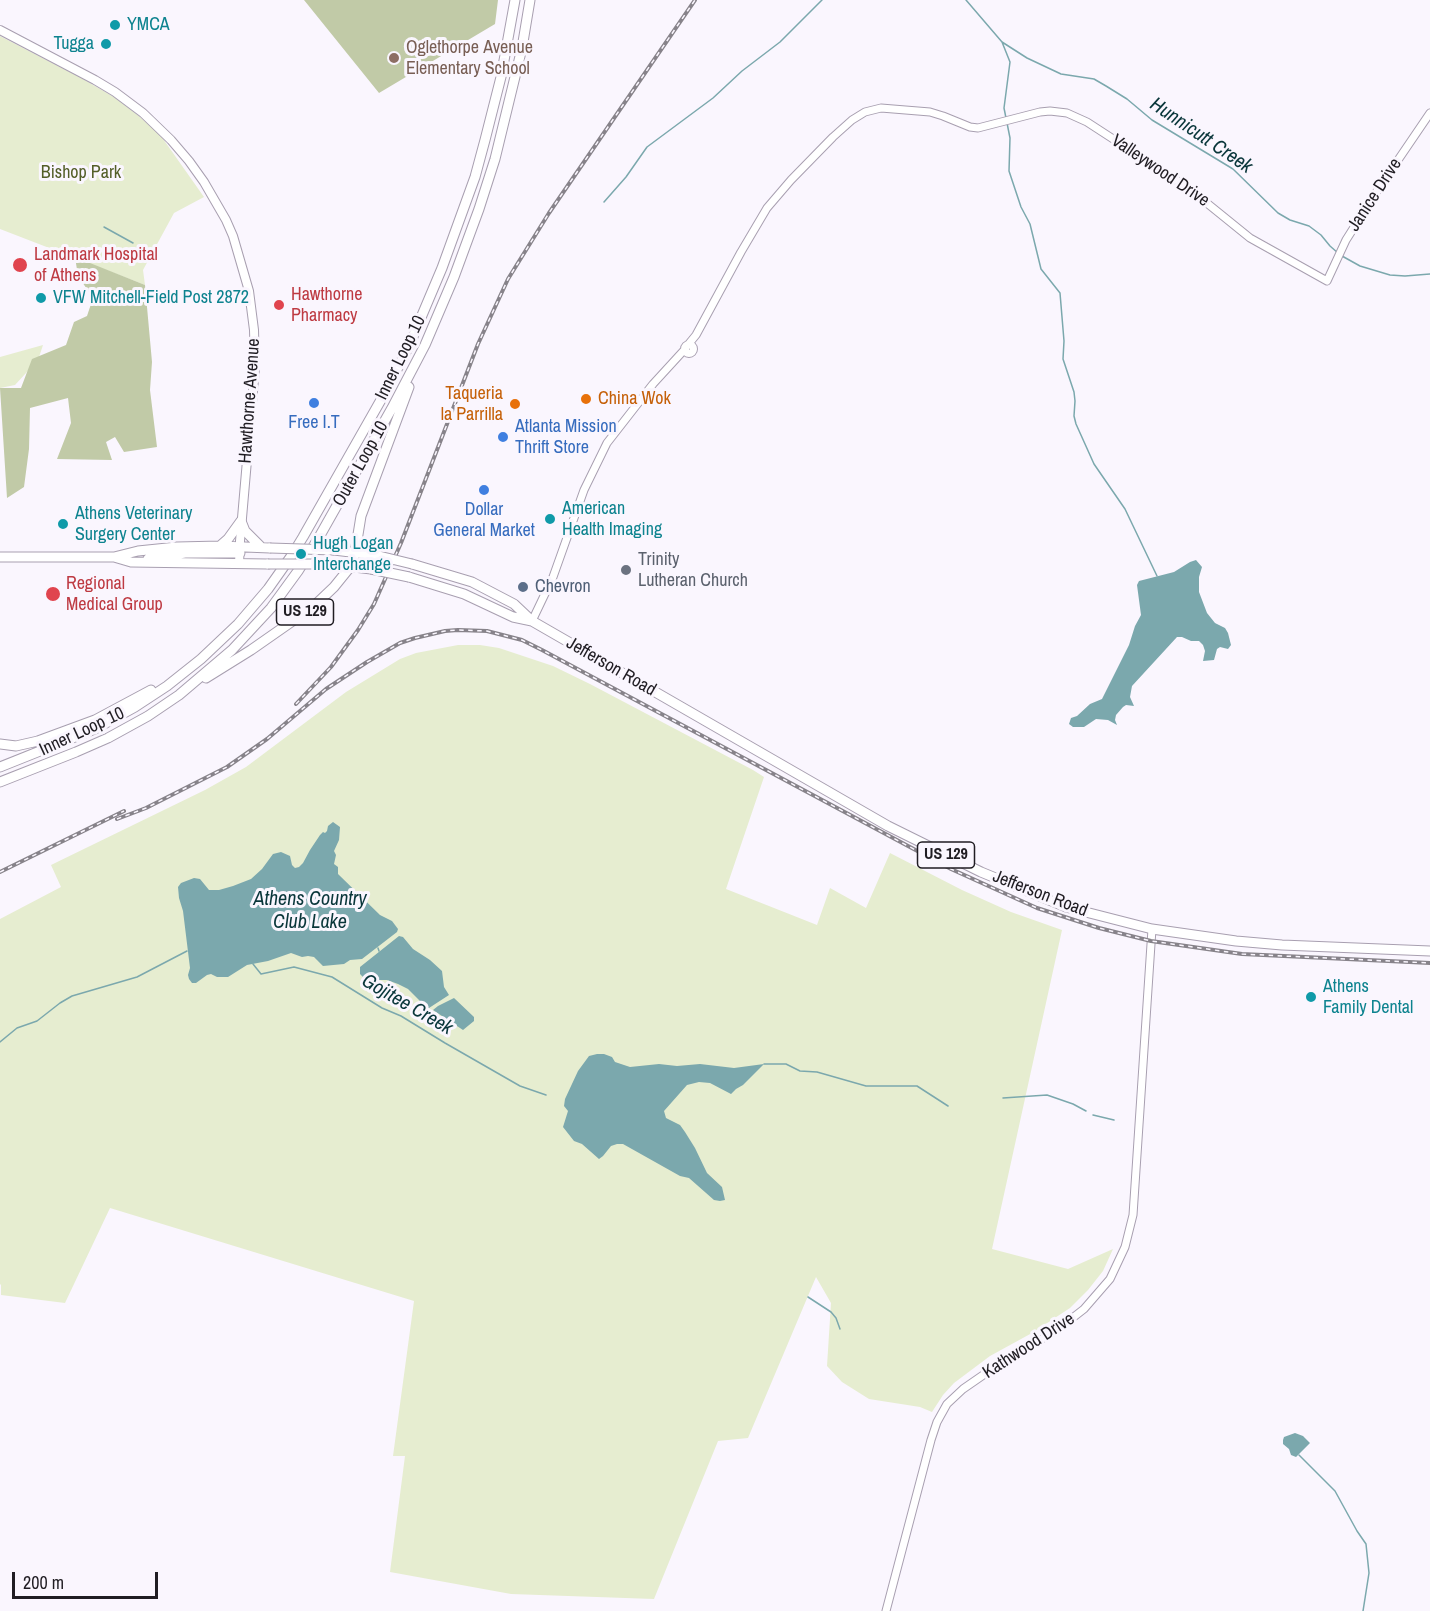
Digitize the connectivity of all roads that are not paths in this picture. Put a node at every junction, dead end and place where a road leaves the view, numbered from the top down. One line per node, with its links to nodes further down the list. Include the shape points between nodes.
1 (515, 0): 18 (highway, Inner Loop 10, via 499,87 475,177 409,346 292,555 238,624)
2 (530, 0): 6 (highway, Outer Loop 10, via 516,74 486,188)
3 (0, 30): 7 (main road, Hawthorne Avenue, via 95,80 143,113 189,161 226,219 249,291 255,330)
4 (1430, 113): 5 (street, Janice Drive, via 1346,240)
5 (1327, 281): 17 (street, Valleywood Drive, via 1250,238 1196,194 1076,116 1050,111 978,128 930,112 880,108 865,112 814,156 767,208 689,349 653,384 607,443)
6 (425, 345): 11 (highway, via 363,509); 19 (highway, Outer Loop 10, via 378,436 294,577 232,650)
7 (242, 521): 8 (highway); 9 (highway, via 245,531); 10 (main road, Hawthorne Avenue)
8 (220, 546): 10 (highway, US 129); 13 (highway, US 129, via 156,548)
9 (265, 548): 10 (highway, US 129); 11 (highway, Jefferson Road / US 129, bridge)
10 (240, 550): 14 (highway, via 152,557); 15 (main road, Hawthorne Avenue)
11 (355, 553): 16 (highway); 17 (highway, Jefferson Road / US 129, bridge, via 412,564 472,582 514,604)
12 (0, 557): 13 (highway, US 129)
13 (114, 557): 14 (highway)
14 (137, 562): 15 (highway, Jefferson Road)
15 (239, 564): 16 (highway, Jefferson Road, bridge)
16 (351, 566): 17 (highway, Jefferson Road / US 129, bridge, via 409,577 465,594 513,617); 19 (highway, US 129, via 296,619)
17 (532, 621): 23 (highway, Jefferson Road / US 129, via 888,826 1066,908)
18 (201, 659): 20 (highway, via 79,726 26,745); 21 (highway, Inner Loop 10, via 151,697 106,723)
19 (179, 695): 22 (highway, Outer Loop 10 / US 129, via 108,738)
20 (0, 744)
21 (0, 767)
22 (0, 782)
23 (1152, 929): 24 (highway, Jefferson Road / US 129, via 1236,941); 25 (street, Kathwood Drive, via 1134,1204 1126,1244 1110,1279 1084,1309 963,1389 947,1404 931,1440)
24 (1430, 951)
25 (886, 1611)

